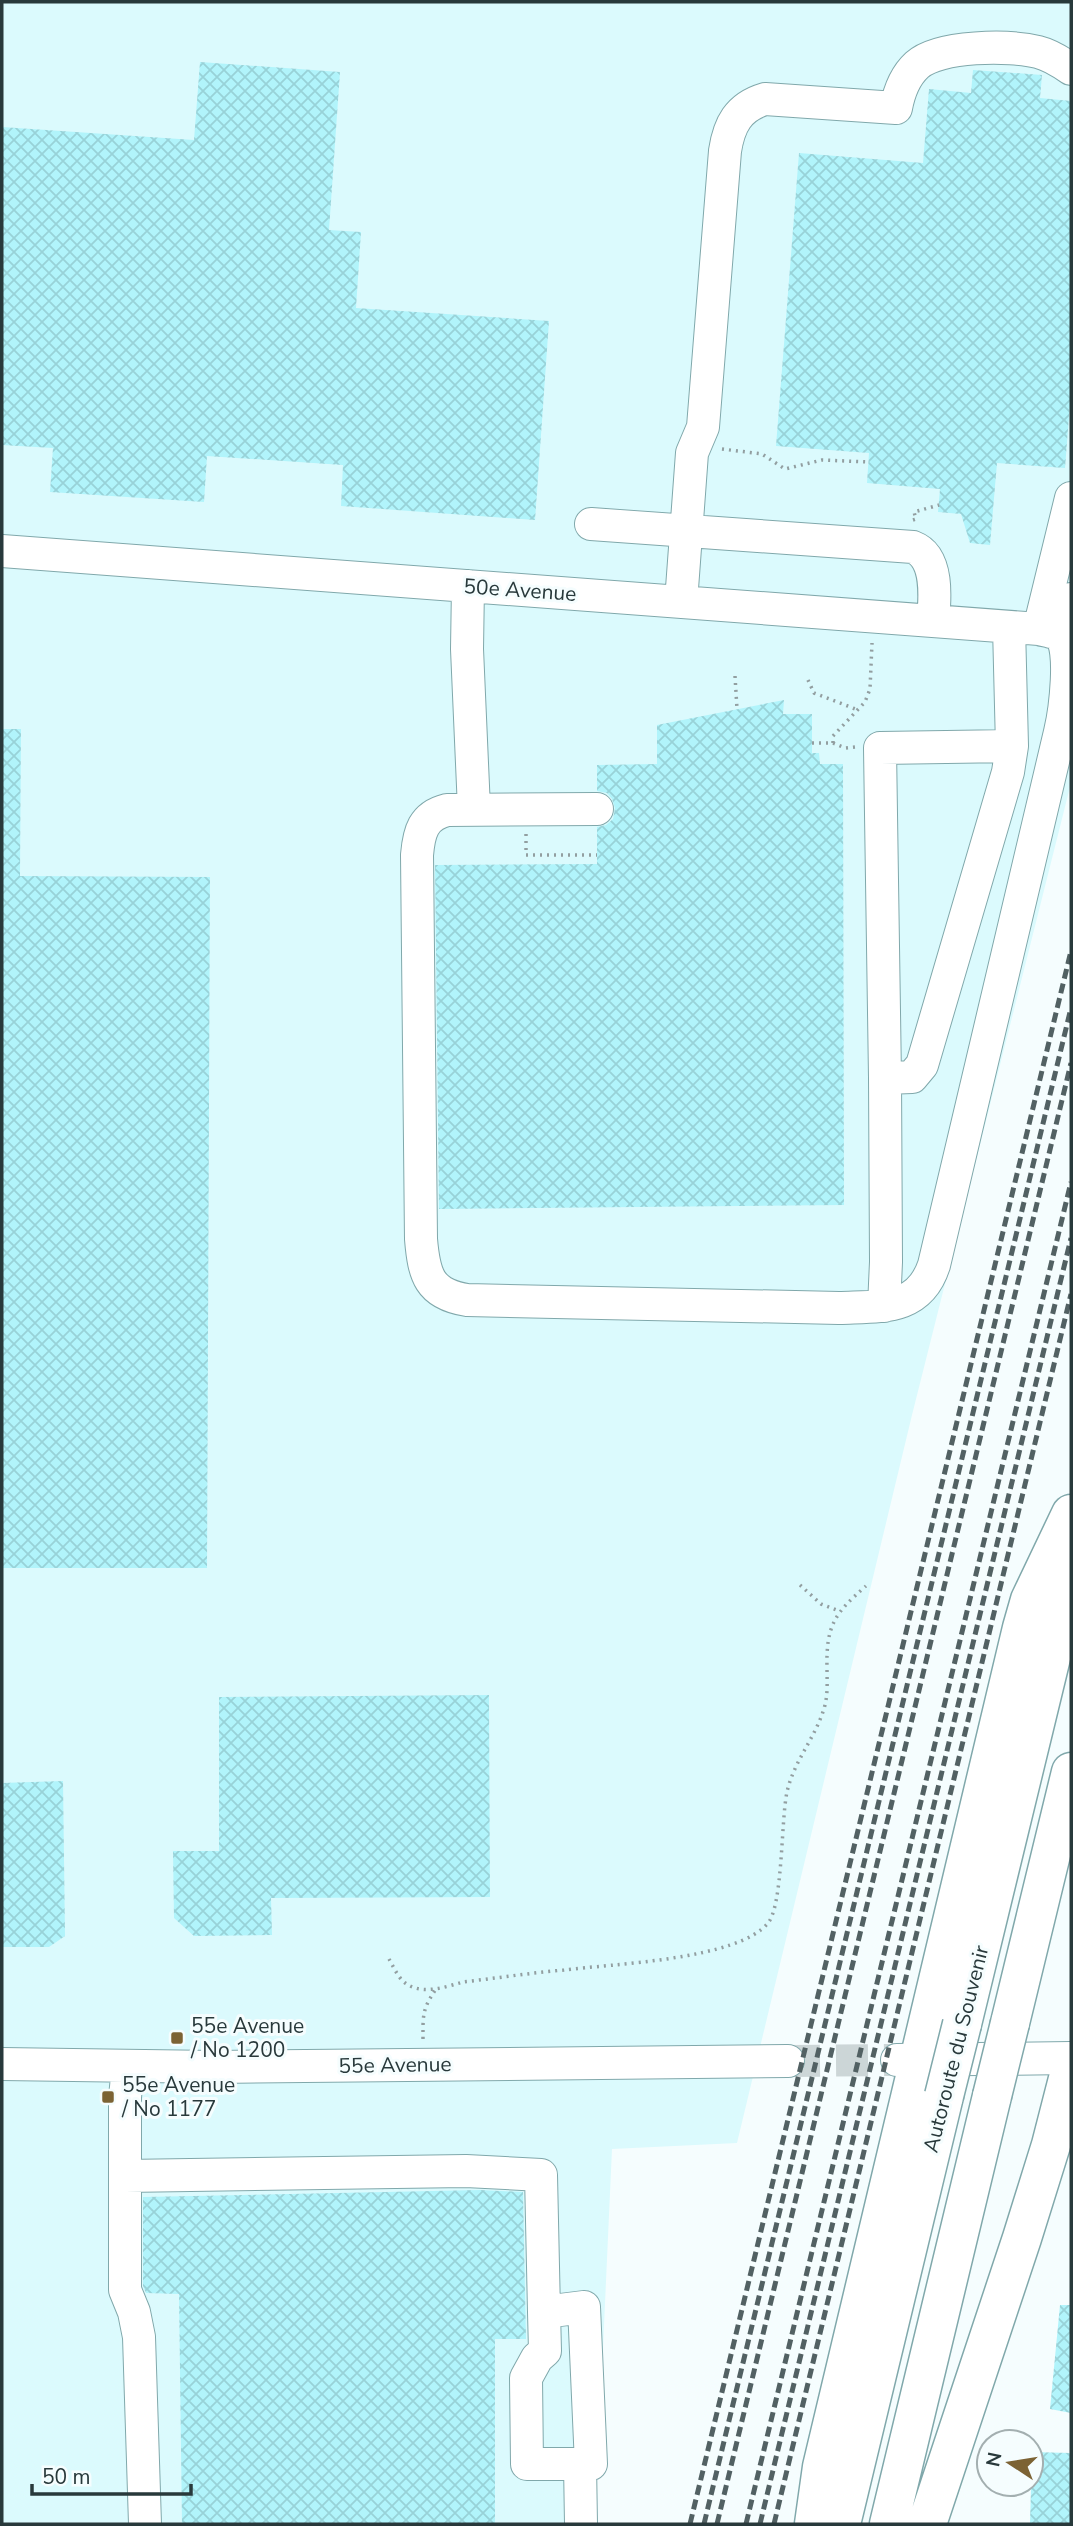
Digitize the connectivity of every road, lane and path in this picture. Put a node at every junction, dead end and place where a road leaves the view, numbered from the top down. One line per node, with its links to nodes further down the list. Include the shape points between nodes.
1 (1071, 69): 2 (street, via 1041,52 1023,49 960,51 919,63 908,74 896,108 765,99 742,111 733,122 725,151 704,427)
2 (695, 447): 3 (path, via 762,454 785,469 822,460); 8 (street)
3 (869, 463)
4 (1071, 498): 14 (street)
5 (939, 505): 6 (path, via 914,512 916,519)
6 (903, 523)
7 (592, 524): 8 (street)
8 (687, 530): 12 (street); 13 (street, via 913,547 925,554 930,565)
9 (2, 551): 10 (street, 50e Avenue)
10 (468, 586): 12 (street, 50e Avenue); 24 (street)
11 (1071, 599): 14 (street, via 1066,613)
12 (681, 601): 13 (street, 50e Avenue)
13 (933, 621): 14 (street, 50e Avenue)
14 (1033, 629): 22 (street); 29 (street, via 1061,635 1068,644 1070,677 1062,725 934,1265 918,1293)
15 (872, 639): 19 (path, via 870,690)
16 (736, 676): 18 (path)
17 (808, 680): 19 (path, via 814,693)
18 (737, 709)
19 (858, 710): 21 (path, via 833,736)
20 (813, 743): 21 (path)
21 (833, 743): 23 (path)
22 (1012, 746): 28 (street, via 922,1065 912,1077); 28 (street, via 880,748)
23 (857, 747)
24 (474, 809): 25 (street); 29 (street, via 436,813 421,828 418,841 421,1239 425,1268 436,1289 456,1298 494,1301)
25 (597, 809)
26 (526, 841): 27 (path, via 526,855)
27 (597, 855)
28 (885, 1078): 29 (street)
29 (884, 1306)
30 (1071, 1514): 39 (highway, via 1030,1600)
31 (1071, 1575): 51 (highway, Autoroute du Souvenir, bridge)
32 (800, 1585): 34 (path, via 821,1604)
33 (866, 1586): 34 (path)
34 (839, 1611): 37 (path, via 828,1641 825,1704 793,1769 786,1794 781,1859 769,1922 743,1940 677,1957)
35 (1071, 1772): 52 (highway, bridge)
36 (389, 1959): 37 (path, via 403,1982 419,1989)
37 (436, 1989): 42 (path, via 422,2017)
38 (1071, 2058): 39 (street)
39 (909, 2059): 50 (highway, via 822,2467)
40 (788, 2061): 42 (street, 55e Avenue)
41 (2, 2064): 43 (street, 55e Avenue)
42 (423, 2065): 43 (street, 55e Avenue)
43 (128, 2067): 45 (street)
44 (1071, 2067): 53 (highway, via 1051,2146)
45 (125, 2176): 46 (street, via 466,2171 541,2175); 48 (street, via 125,2290 139,2337)
46 (544, 2312): 47 (street, via 583,2307 591,2464); 47 (street, via 545,2351 526,2378 527,2464)
47 (580, 2464): 49 (street)
48 (145, 2524)
49 (581, 2524)
50 (814, 2524)
51 (841, 2524)
52 (889, 2524)
53 (927, 2524)

